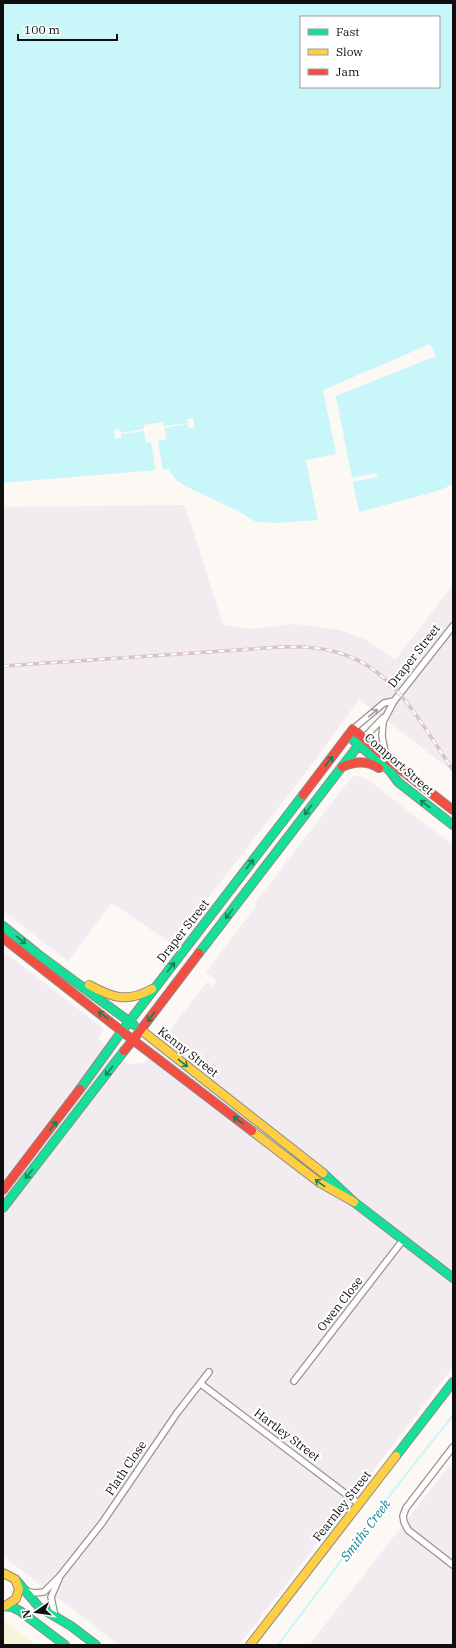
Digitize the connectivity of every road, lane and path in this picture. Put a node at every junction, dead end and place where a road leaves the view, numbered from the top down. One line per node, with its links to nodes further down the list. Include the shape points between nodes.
1 (453, 626): 2 (street, Draper Street)
2 (394, 701): 3 (street, Draper Street); 4 (street, Draper Street, one-way to 2, via 384,703)
3 (389, 712): 5 (street, Draper Street); 7 (street, Draper Street, via 382,729)
4 (351, 732): 5 (main road, Comport Street); 6 (main road, Comport Street); 15 (main road, Draper Street, one-way to 4)
5 (364, 738): 6 (main road, Draper Street); 7 (main road, Comport Street)
6 (359, 745): 8 (main road, Draper Street); 9 (main road, Comport Street, via 390,771)
7 (387, 759): 10 (main road, Comport Street)
8 (340, 768): 9 (main road, via 358,762 371,763); 17 (main road, Draper Street, one-way to 17)
9 (398, 782): 11 (main road, Comport Street, one-way to 9)
10 (453, 810)
11 (453, 825)
12 (3, 926): 14 (main road, Kenny Street, one-way to 14)
13 (3, 938): 18 (main road, Kenny Street, one-way to 13)
14 (39, 955): 15 (main road, via 114,998 140,996); 16 (main road, Kenny Street)
15 (156, 986): 16 (main road, Draper Street)
16 (129, 1022): 17 (main road, Kenny Street); 18 (main road, Draper Street)
17 (141, 1030): 19 (main road, Draper Street); 21 (main road, Kenny Street, one-way to 21, via 309,1160)
18 (122, 1031): 19 (main road, Kenny Street); 20 (main road, Draper Street, one-way to 18)
19 (133, 1040): 21 (main road, Kenny Street, one-way to 19, via 320,1183); 22 (main road, Draper Street, one-way to 22)
20 (3, 1190)
21 (354, 1202): 23 (main road, Kenny Street)
22 (3, 1208)
23 (403, 1240): 24 (main road, Kenny Street); 26 (street, Owen Close)
24 (453, 1278)
25 (209, 1372): 28 (street, Plath Close)
26 (294, 1381)
27 (453, 1382): 30 (main road, Fearnley Street)
28 (201, 1384): 30 (street, Hartley Street); 33 (street, Plath Close, via 177,1413 102,1523)
29 (453, 1447): 31 (street, via 406,1508 403,1516 405,1526 412,1534)
30 (359, 1504): 42 (main road, Fearnley Street)
31 (453, 1566)
32 (3, 1573): 34 (main road)
33 (60, 1576): 35 (street, Plath Close, via 44,1592); 37 (street, Plath Close, via 51,1597)
34 (16, 1580): 35 (main road); 36 (main road, via 19,1587 17,1598 11,1604)
35 (22, 1589): 37 (main road, via 39,1607)
36 (3, 1606): 39 (main road, via 20,1611)
37 (55, 1616): 38 (main road)
38 (75, 1628): 40 (main road); 41 (main road)
39 (65, 1645)
40 (90, 1645)
41 (96, 1645)
42 (250, 1645)

